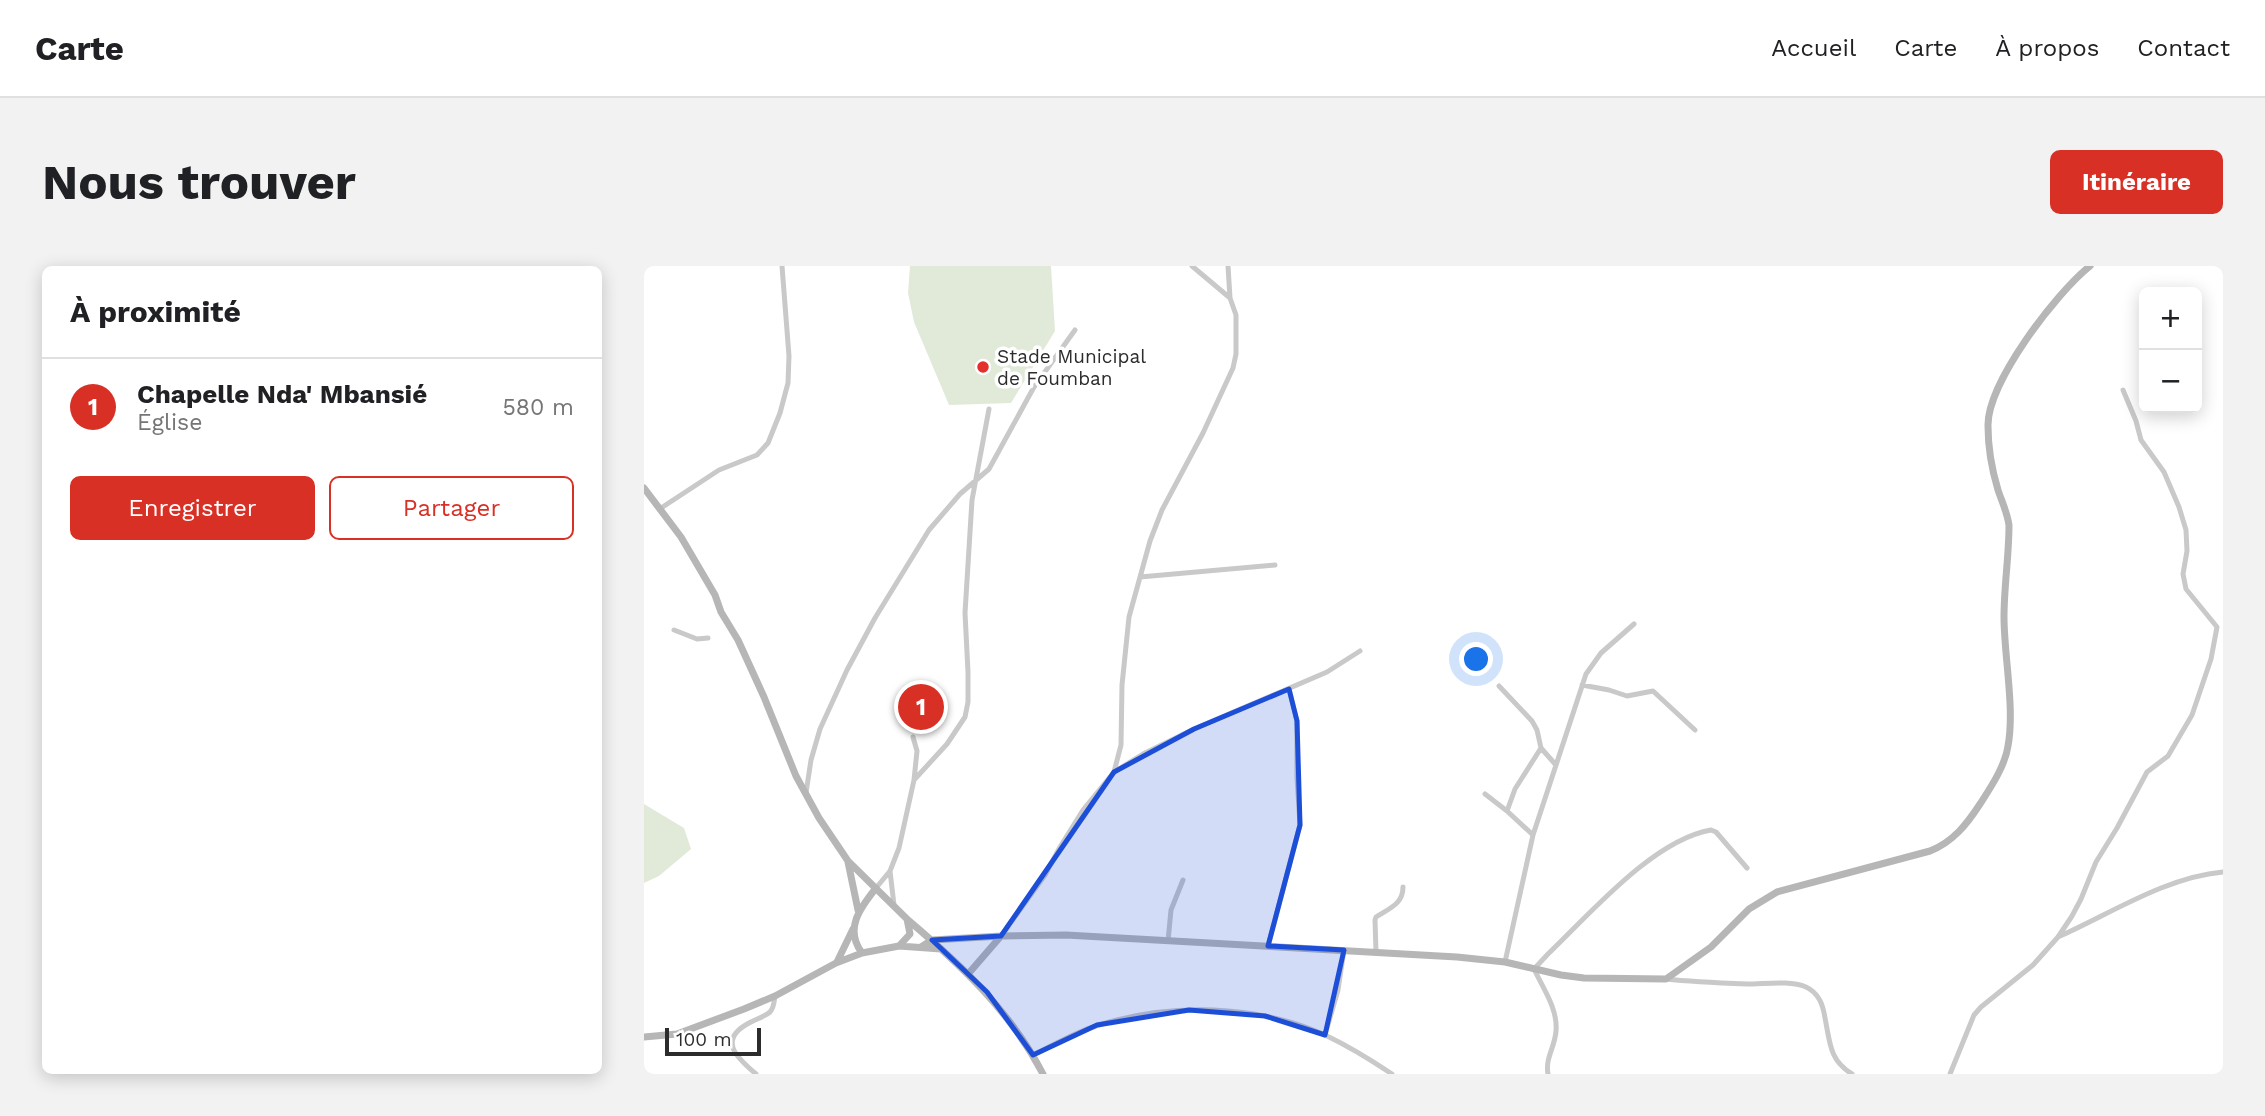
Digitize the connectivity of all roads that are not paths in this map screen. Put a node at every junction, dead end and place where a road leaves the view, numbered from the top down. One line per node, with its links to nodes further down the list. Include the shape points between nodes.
1 (782, 266): 11 (street, via 788,383 768,443 757,455 719,470)
2 (1192, 266): 5 (street)
3 (1228, 266): 5 (street)
4 (2090, 266): 57 (street, via 2045,314 1989,408 1993,468 2009,525 2004,619 2009,731 2003,761 1987,792 1945,844 1777,891)
5 (1230, 298): 13 (street, via 1236,315 1233,368 1162,510)
6 (1075, 330): 9 (street, via 1043,372 989,469)
7 (2123, 390): 43 (street, via 2141,440 2164,471 2179,507 2186,530 2184,582 2217,628 2208,671 2189,721 2168,756 2141,781)
8 (989, 409): 9 (street)
9 (974, 484): 26 (street, via 965,613 965,717); 28 (street, via 929,530 869,628 820,729)
10 (644, 488): 11 (street)
11 (661, 509): 28 (street, via 738,640)
12 (1275, 565): 13 (street)
13 (1140, 577): 25 (street, via 1129,617 1121,745)
14 (1634, 624): 18 (street, via 1589,667)
15 (674, 629): 16 (street, via 697,639)
16 (708, 638)
17 (1360, 651): 20 (street)
18 (1583, 685): 21 (street, via 1627,696 1653,691); 24 (street)
19 (1499, 686): 23 (street, via 1532,721)
20 (1289, 689): 25 (street, via 1194,729); 47 (street, via 1297,721 1300,825)
21 (1695, 730)
22 (913, 737): 26 (street, via 917,751)
23 (1541, 748): 24 (street); 29 (street)
24 (1556, 764): 30 (street)
25 (1114, 772): 42 (street, via 1083,810 1045,875)
26 (914, 780): 33 (street)
27 (1485, 794): 29 (street)
28 (806, 796): 31 (street)
29 (1507, 811): 30 (street)
30 (1533, 835): 53 (street)
31 (848, 861): 37 (street); 39 (street)
32 (1747, 868): 55 (street, via 1711,830 1671,845 1618,887)
33 (890, 871): 37 (street); 38 (street)
34 (2223, 872): 43 (street, via 2203,873 2174,884)
35 (1183, 880): 45 (street, via 1171,910)
36 (1403, 887): 51 (street, via 1400,901 1376,917)
37 (876, 888): 38 (street); 39 (street)
38 (894, 905): 40 (street)
39 (858, 910): 41 (street)
40 (907, 919): 44 (street); 46 (street, via 910,934)
41 (853, 928): 52 (street); 54 (street)
42 (1001, 936): 44 (street); 45 (street); 56 (street)
43 (2058, 937): 67 (street, via 2033,965 1974,1015)
44 (932, 940): 48 (street); 49 (street)
45 (1168, 940): 47 (street)
46 (899, 946): 48 (street); 52 (street)
47 (1268, 946): 50 (street)
48 (921, 947): 49 (street)
49 (941, 949): 56 (street)
50 (1344, 950): 51 (street); 59 (street)
51 (1376, 952): 53 (street)
52 (862, 953): 54 (street)
53 (1505, 962): 55 (street)
54 (836, 963): 58 (street)
55 (1534, 969): 57 (street, via 1584,978); 65 (street, via 1555,1018)
56 (969, 973): 61 (street)
57 (1666, 979): 66 (street, via 1809,988 1824,1009 1833,1058)
58 (775, 996): 60 (street, via 677,1034); 62 (street, via 770,1012 737,1031 732,1041 737,1058)
59 (1325, 1035): 61 (street, via 1265,1016 1189,1010 1097,1026); 64 (street)
60 (644, 1037)
61 (1033, 1055): 63 (street)
62 (756, 1074)
63 (1043, 1074)
64 (1392, 1074)
65 (1548, 1074)
66 (1852, 1074)
67 (1950, 1074)

